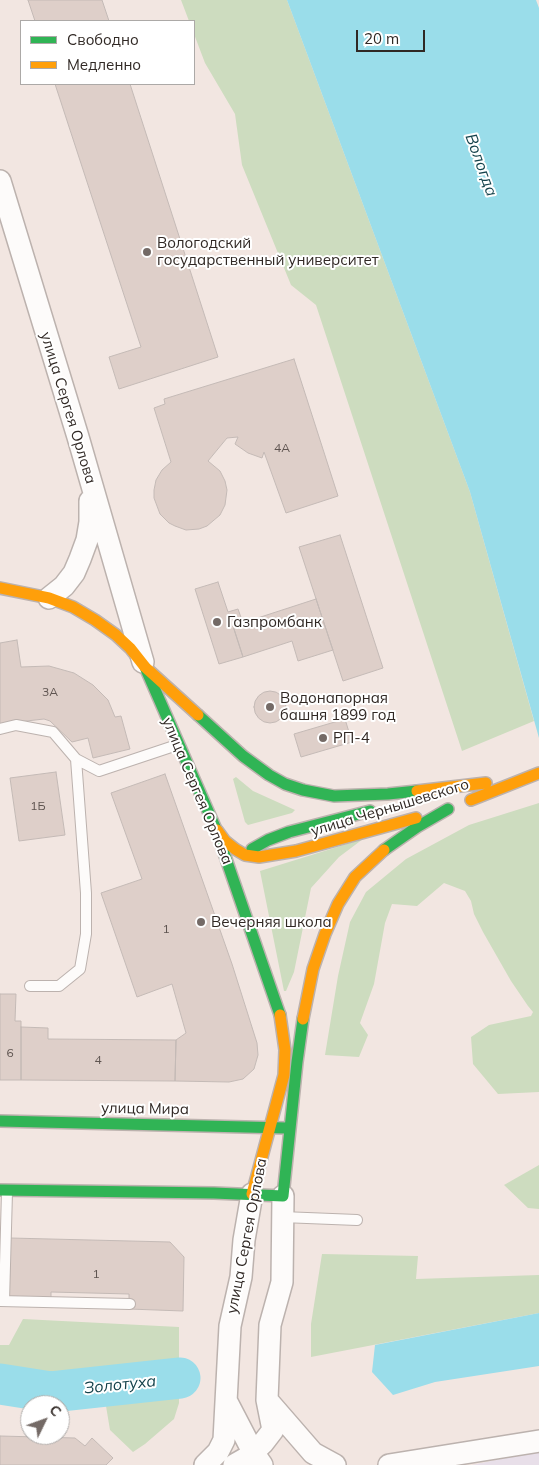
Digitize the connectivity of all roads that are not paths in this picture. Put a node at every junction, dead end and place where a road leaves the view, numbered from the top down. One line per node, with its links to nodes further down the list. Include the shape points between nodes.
1 (0, 180): 2 (street, улица Сергея Орлова)
2 (86, 466): 4 (street, via 90,498 87,540 74,573); 5 (street, улица Сергея Орлова)
3 (0, 588): 4 (main road)
4 (49, 598): 5 (main road, via 73,607 116,635)
5 (145, 667): 7 (main road, улица Сергея Орлова); 10 (main road, via 243,756 269,775 303,790 334,796 388,794)
6 (0, 729): 8 (lane, via 16,724 53,732)
7 (179, 744): 8 (lane, via 99,771); 14 (main road, улица Сергея Орлова)
8 (76, 759): 17 (lane, via 86,893 86,934 80,969 59,986)
9 (539, 772): 10 (main road, улица Чернышевского); 13 (main road, улица Чернышевского)
10 (486, 783): 11 (main road, улица Чернышевского)
11 (404, 803)
12 (385, 808): 15 (main road, улица Чернышевского, via 289,832 255,846)
13 (448, 809): 15 (main road, улица Чернышевского, via 296,851 258,857); 19 (main road, улица Сергея Орлова, via 416,826 372,860 355,877 338,904 313,970)
14 (215, 827): 15 (main road, via 225,840); 16 (main road, улица Сергея Орлова)
15 (245, 855): 16 (main road, via 238,877)
16 (238, 895): 18 (main road, улица Сергея Орлова)
17 (30, 986)
18 (281, 1018): 19 (main road); 21 (main road, улица Сергея Орлова, via 284,1074)
19 (297, 1062): 22 (main road, улица Сергея Орлова)
20 (0, 1121): 21 (main road, улица Мира)
21 (269, 1126): 22 (main road, улица Мира); 24 (main road, улица Сергея Орлова)
22 (290, 1128): 25 (main road, улица Сергея Орлова)
23 (3, 1190): 24 (main road); 27 (lane)
24 (252, 1194): 25 (main road); 30 (street, улица Сергея Орлова, via 241,1277 230,1326)
25 (283, 1206): 26 (lane); 29 (street, улица Сергея Орлова, via 282,1282 270,1325)
26 (357, 1220)
27 (2, 1301): 28 (lane)
28 (130, 1304)
29 (266, 1400): 30 (street, via 263,1409 253,1418 235,1412); 32 (street, улица Сергея Орлова, via 272,1430); 36 (street, via 313,1453)
30 (226, 1401): 32 (street); 34 (street, улица Сергея Орлова, via 224,1440)
31 (539, 1441): 33 (street)
32 (257, 1459): 35 (street, улица Сергея Орлова)
33 (461, 1459): 37 (street)
34 (205, 1465)
35 (234, 1465)
36 (335, 1465)
37 (390, 1465)

